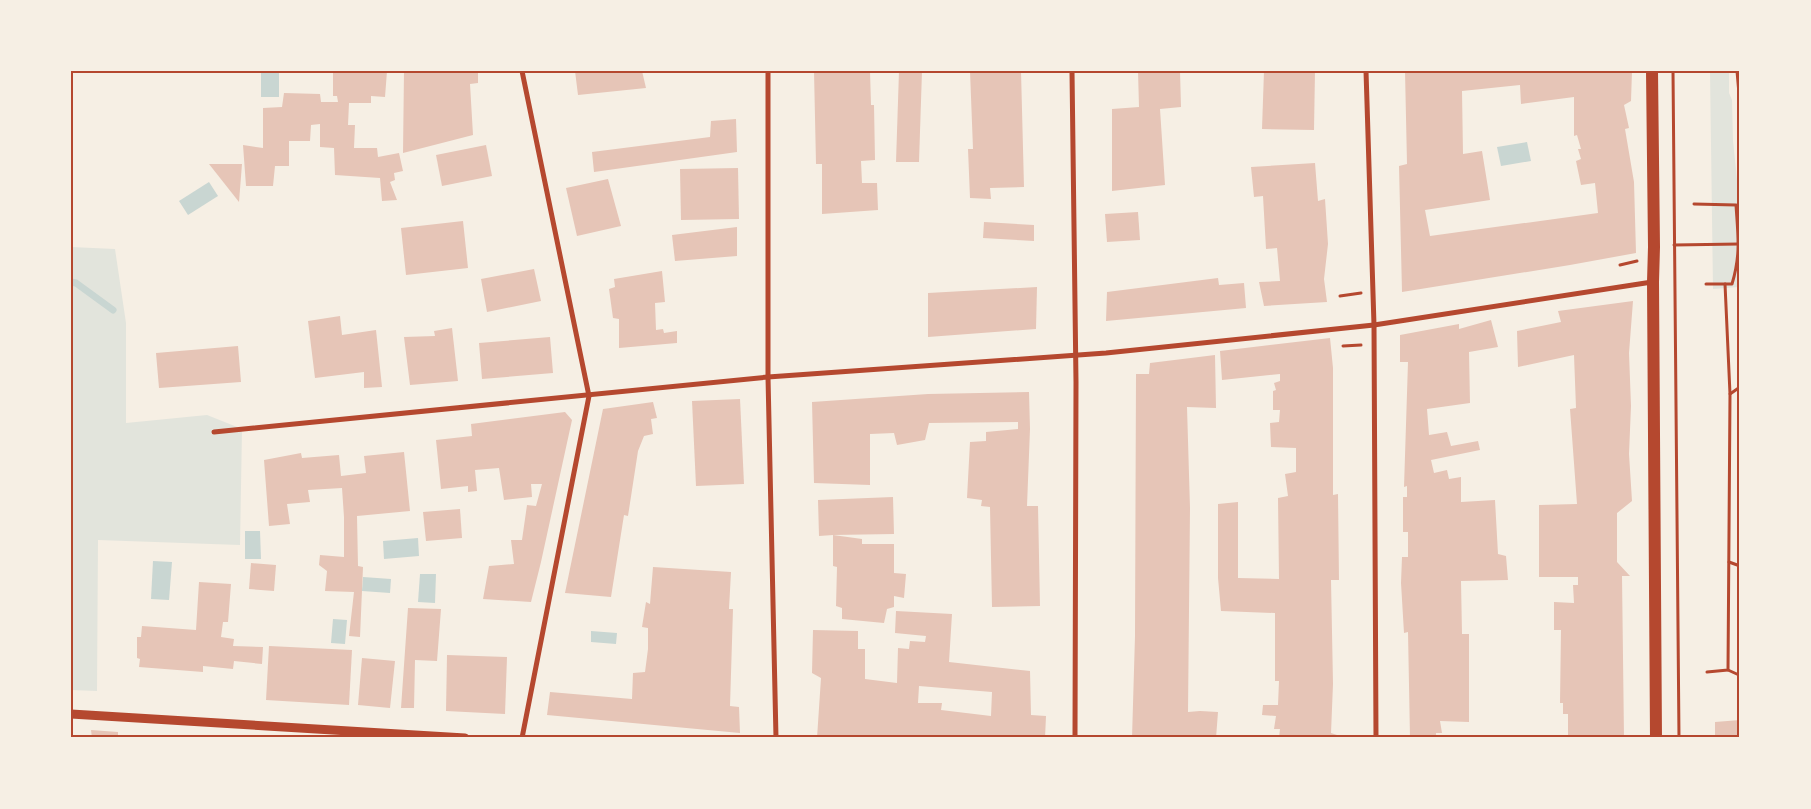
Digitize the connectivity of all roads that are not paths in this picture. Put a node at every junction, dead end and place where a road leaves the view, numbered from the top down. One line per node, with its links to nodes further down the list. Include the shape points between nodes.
1 (522, 71): 10 (street)
2 (768, 71): 9 (street)
3 (1072, 71): 8 (street)
4 (1366, 71): 7 (street)
5 (1652, 71): 6 (main road)
6 (1653, 282): 7 (street); 18 (main road)
7 (1374, 325): 8 (street); 17 (street)
8 (1075, 356): 9 (street); 16 (street)
9 (768, 377): 10 (street); 15 (street)
10 (589, 396): 11 (street); 14 (street)
11 (214, 432)
12 (71, 714): 13 (street)
13 (465, 738)
14 (522, 738)
15 (776, 738)
16 (1075, 738)
17 (1376, 738)
18 (1656, 738)

